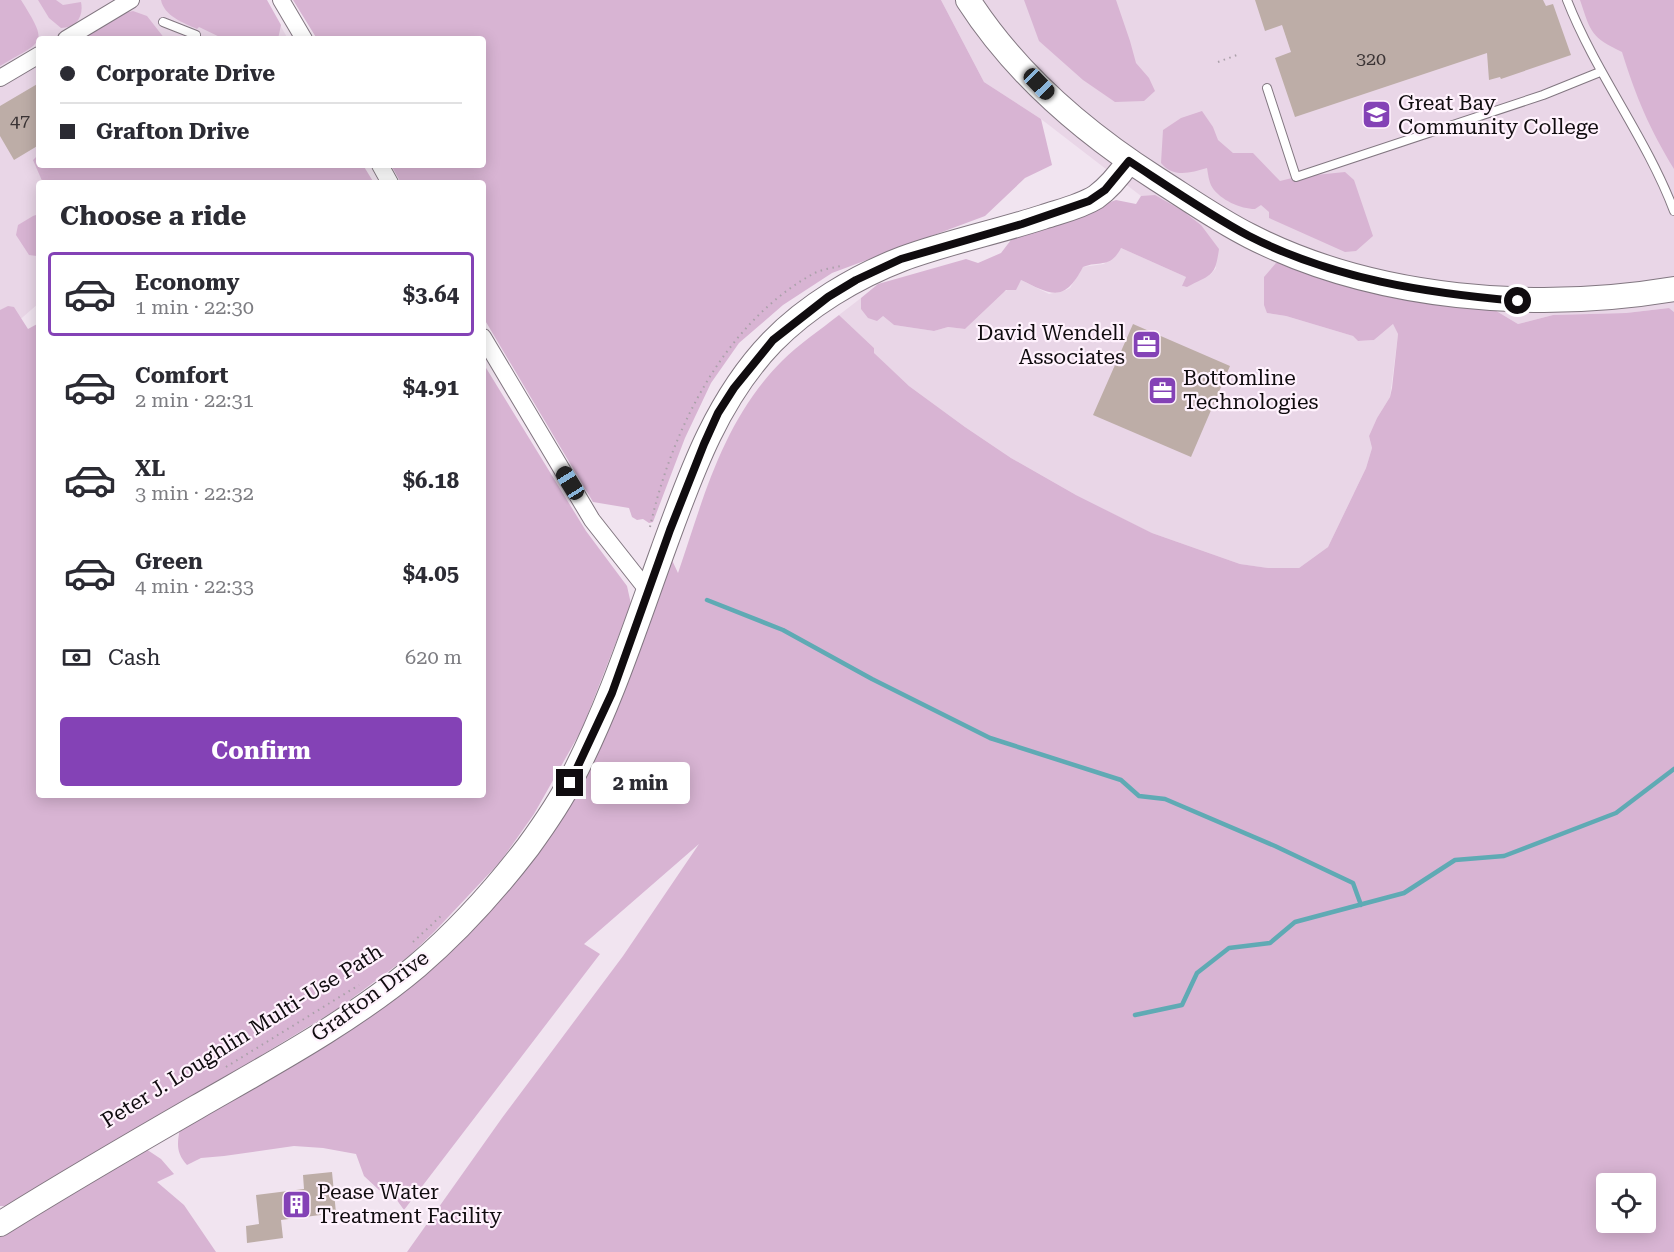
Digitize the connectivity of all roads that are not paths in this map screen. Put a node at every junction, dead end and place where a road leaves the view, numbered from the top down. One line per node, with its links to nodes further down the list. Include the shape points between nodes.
1 (131, 0): 7 (street)
2 (281, 0): 8 (street)
3 (1567, 0): 10 (lane)
4 (974, 5): 13 (street, via 1000,43 1050,96)
5 (163, 22): 6 (lane)
6 (196, 35)
7 (71, 36)
8 (302, 36)
9 (36, 57): 11 (street)
10 (1600, 72): 12 (lane, via 1543,95 1296,177); 14 (lane, via 1654,166)
11 (0, 78)
12 (1267, 88)
13 (1129, 161): 15 (street, via 1250,236 1323,265 1378,281 1518,301 1618,297); 17 (street, Grafton Drive, via 1105,190 1089,201 901,259 828,297 773,340 718,413)
14 (1674, 211)
15 (1674, 289)
16 (486, 342): 17 (street, via 592,520)
17 (648, 591): 18 (street, Grafton Drive, via 612,693 570,783 514,866 448,938 346,1017)
18 (0, 1224)

